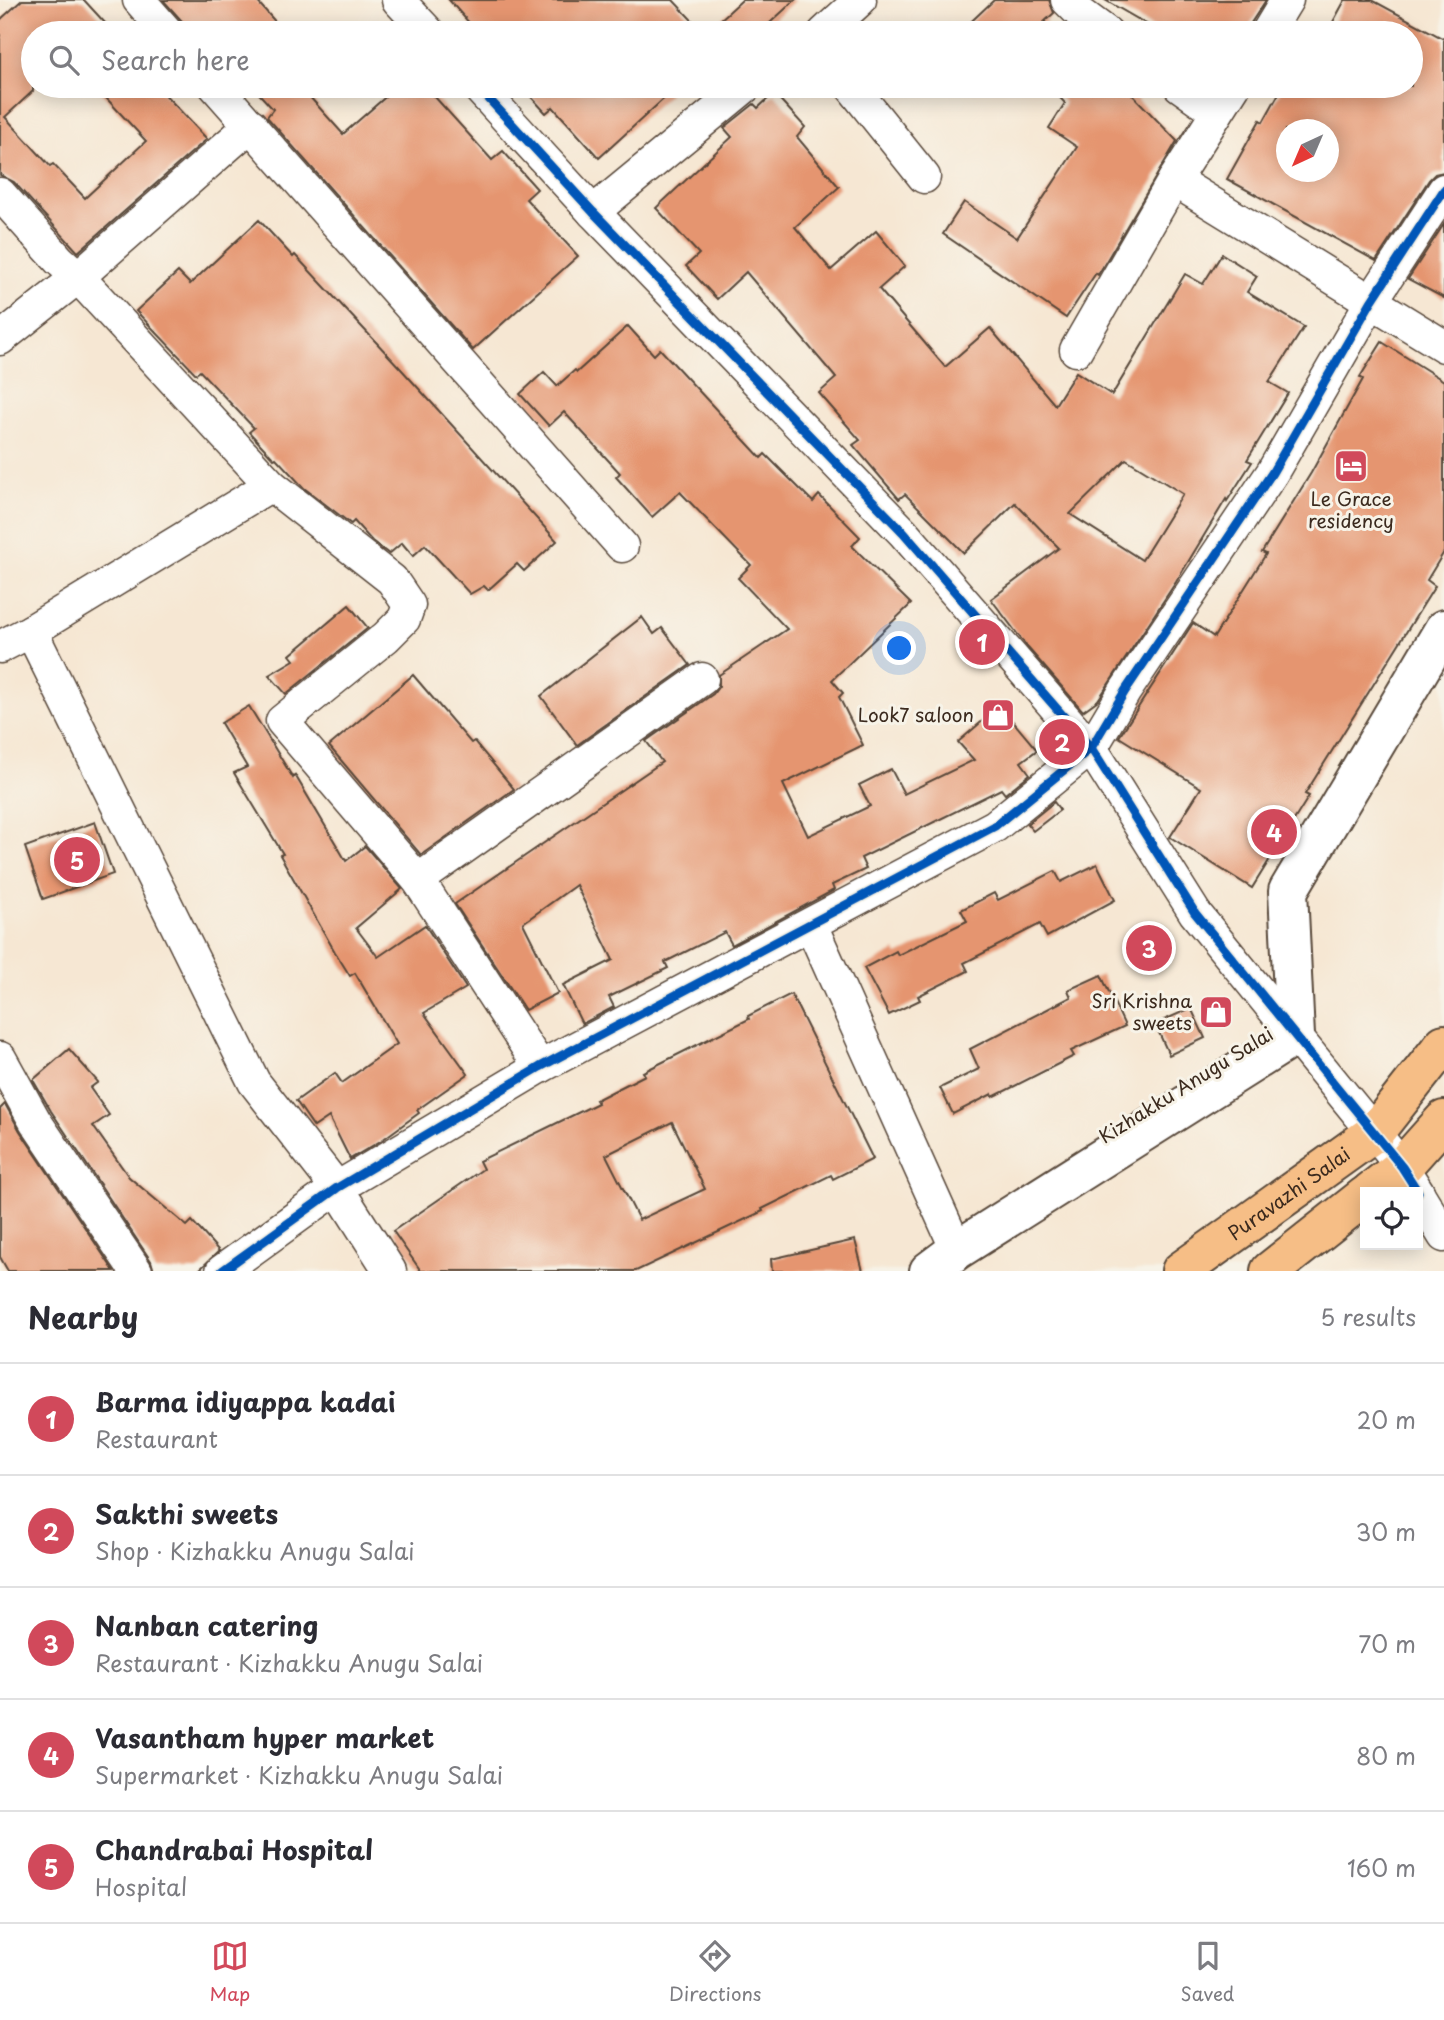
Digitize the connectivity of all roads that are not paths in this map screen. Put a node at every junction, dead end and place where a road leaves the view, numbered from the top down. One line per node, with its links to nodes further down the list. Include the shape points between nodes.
1 (138, 0): 6 (street)
2 (398, 0): 7 (street)
3 (860, 0): 8 (street)
4 (1067, 0): 9 (street)
5 (1287, 0): 10 (street)
6 (157, 21)
7 (418, 21)
8 (837, 21)
9 (1091, 21)
10 (1274, 21)
11 (226, 98): 18 (street)
12 (488, 98): 23 (street)
13 (731, 98): 23 (street)
14 (861, 98): 19 (street)
15 (1197, 98): 17 (street)
16 (1226, 98): 17 (street)
17 (1217, 112): 20 (street)
18 (251, 125): 24 (street); 30 (street)
19 (924, 177)
20 (1174, 180): 25 (street); 28 (street)
21 (1444, 190): 25 (street)
22 (0, 194): 24 (street)
23 (593, 212): 35 (street, via 903,532)
24 (78, 277): 26 (street); 29 (street)
25 (1371, 302): 27 (street); 35 (street, via 1272,472)
26 (0, 339)
27 (1444, 346)
28 (1076, 350)
29 (271, 485): 32 (street); 36 (street, via 393,580 409,605 404,619 386,637 282,721)
30 (622, 546)
31 (1444, 629): 38 (street, Kizhakku Anugu Salai, via 1289,891)
32 (31, 631): 33 (street); 45 (street, via 254,1082)
33 (0, 647)
34 (702, 679): 36 (street)
35 (1091, 748): 37 (street, via 995,826); 38 (street, via 1195,913)
36 (418, 880): 41 (street)
37 (811, 925): 41 (street); 48 (street)
38 (1296, 1036): 43 (street); 48 (street, Kizhakku Anugu Salai)
39 (1444, 1044): 43 (main road, Puravazhi Salai)
40 (0, 1058): 49 (street, via 35,1121)
41 (540, 1068): 45 (street)
42 (1444, 1120): 44 (main road)
43 (1374, 1133): 44 (street); 52 (main road, Puravazhi Salai)
44 (1412, 1184): 47 (street)
45 (337, 1188): 50 (street); 51 (street)
46 (1360, 1200): 53 (main road)
47 (1444, 1236)
48 (943, 1260)
49 (136, 1271)
50 (222, 1271)
51 (390, 1271)
52 (1181, 1271)
53 (1270, 1271)

